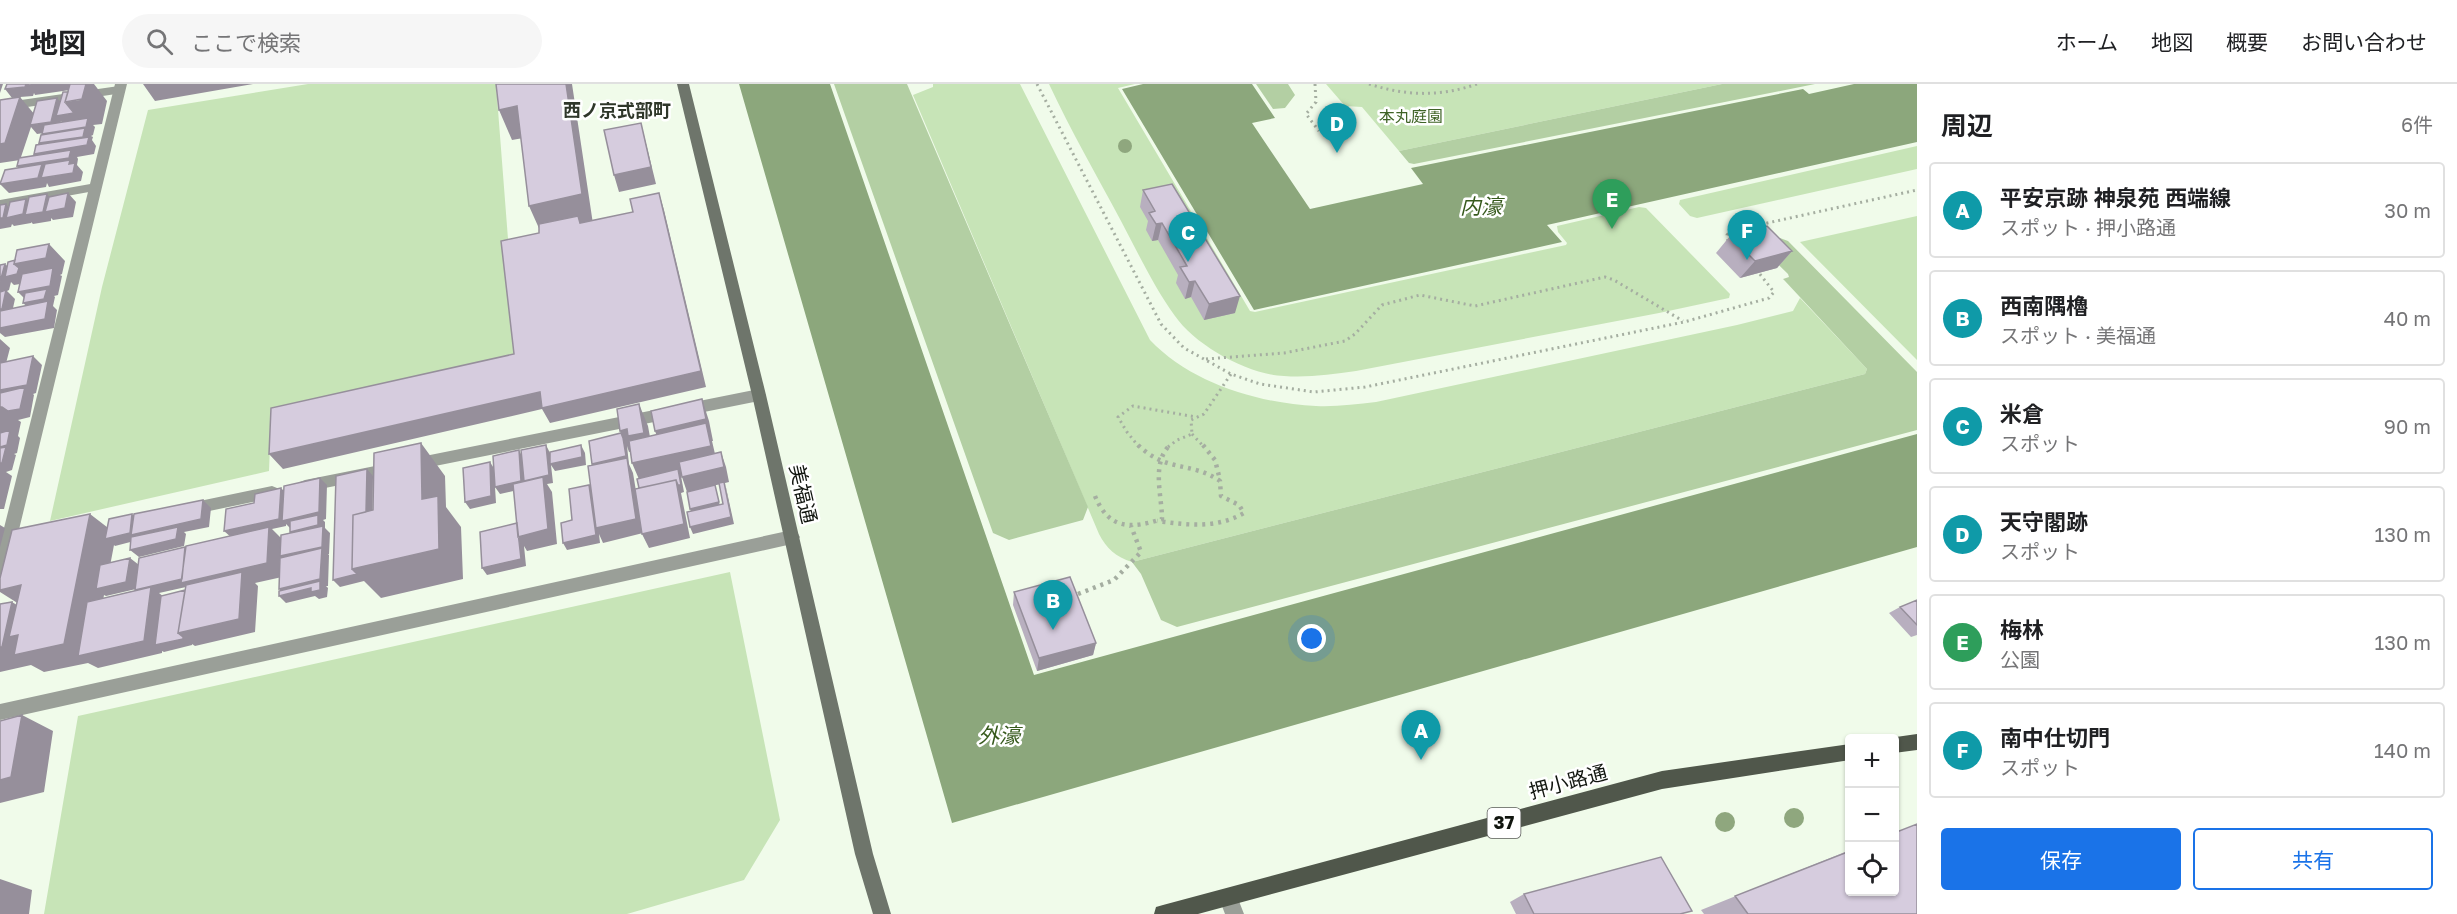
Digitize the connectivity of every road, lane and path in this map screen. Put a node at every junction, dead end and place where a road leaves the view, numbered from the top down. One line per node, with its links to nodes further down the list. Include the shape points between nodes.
1 (683, 84): 17 (street, 美福通)
2 (1037, 84): 15 (path, via 1161,324 1185,348)
3 (1315, 84): 8 (path, via 1316,102 1306,114)
4 (1369, 84): 5 (path, via 1419,95)
5 (1477, 84)
6 (120, 87): 7 (street); 9 (street)
7 (0, 107)
8 (1319, 131)
9 (96, 187): 11 (street); 25 (street)
10 (1917, 190): 12 (path, via 1731,231 1726,235)
11 (0, 204)
12 (1734, 248)
13 (1759, 273): 14 (path, via 1774,292 1769,298)
14 (1684, 322): 15 (path, via 1614,279 1605,278 1475,306 1420,295 1382,305 1345,341 1284,353); 16 (path, via 1365,387 1314,392 1260,384)
15 (1205, 359): 16 (path)
16 (1231, 374): 18 (path, via 1204,414)
17 (759, 395): 23 (street); 27 (street, 美福通)
18 (1196, 417): 19 (path, via 1191,420); 20 (path, via 1133,406 1118,417 1124,433)
19 (1192, 434): 20 (path, via 1176,438 1163,450); 21 (path, via 1212,454 1221,470)
20 (1161, 462): 21 (path, via 1207,470); 24 (path, via 1158,482 1163,508 1162,519)
21 (1220, 481): 24 (path, via 1221,496 1239,505 1245,513 1210,526)
22 (1095, 496): 26 (path, via 1109,520)
23 (172, 512)
24 (1156, 521): 26 (path)
25 (7, 525): 28 (street, via 14,544)
26 (1131, 526): 29 (path, via 1141,552 1131,565 1105,586)
27 (792, 537): 30 (street); 35 (street, 美福通, via 864,854)
28 (0, 576)
29 (1078, 594)
30 (0, 712)
31 (1917, 742): 32 (main road)
32 (1899, 744)
33 (1845, 753): 34 (main road, 押小路通 / 37, via 1662,780)
34 (1231, 906): 36 (main road, 押小路通 / 37)
35 (882, 914)
36 (1163, 914)

